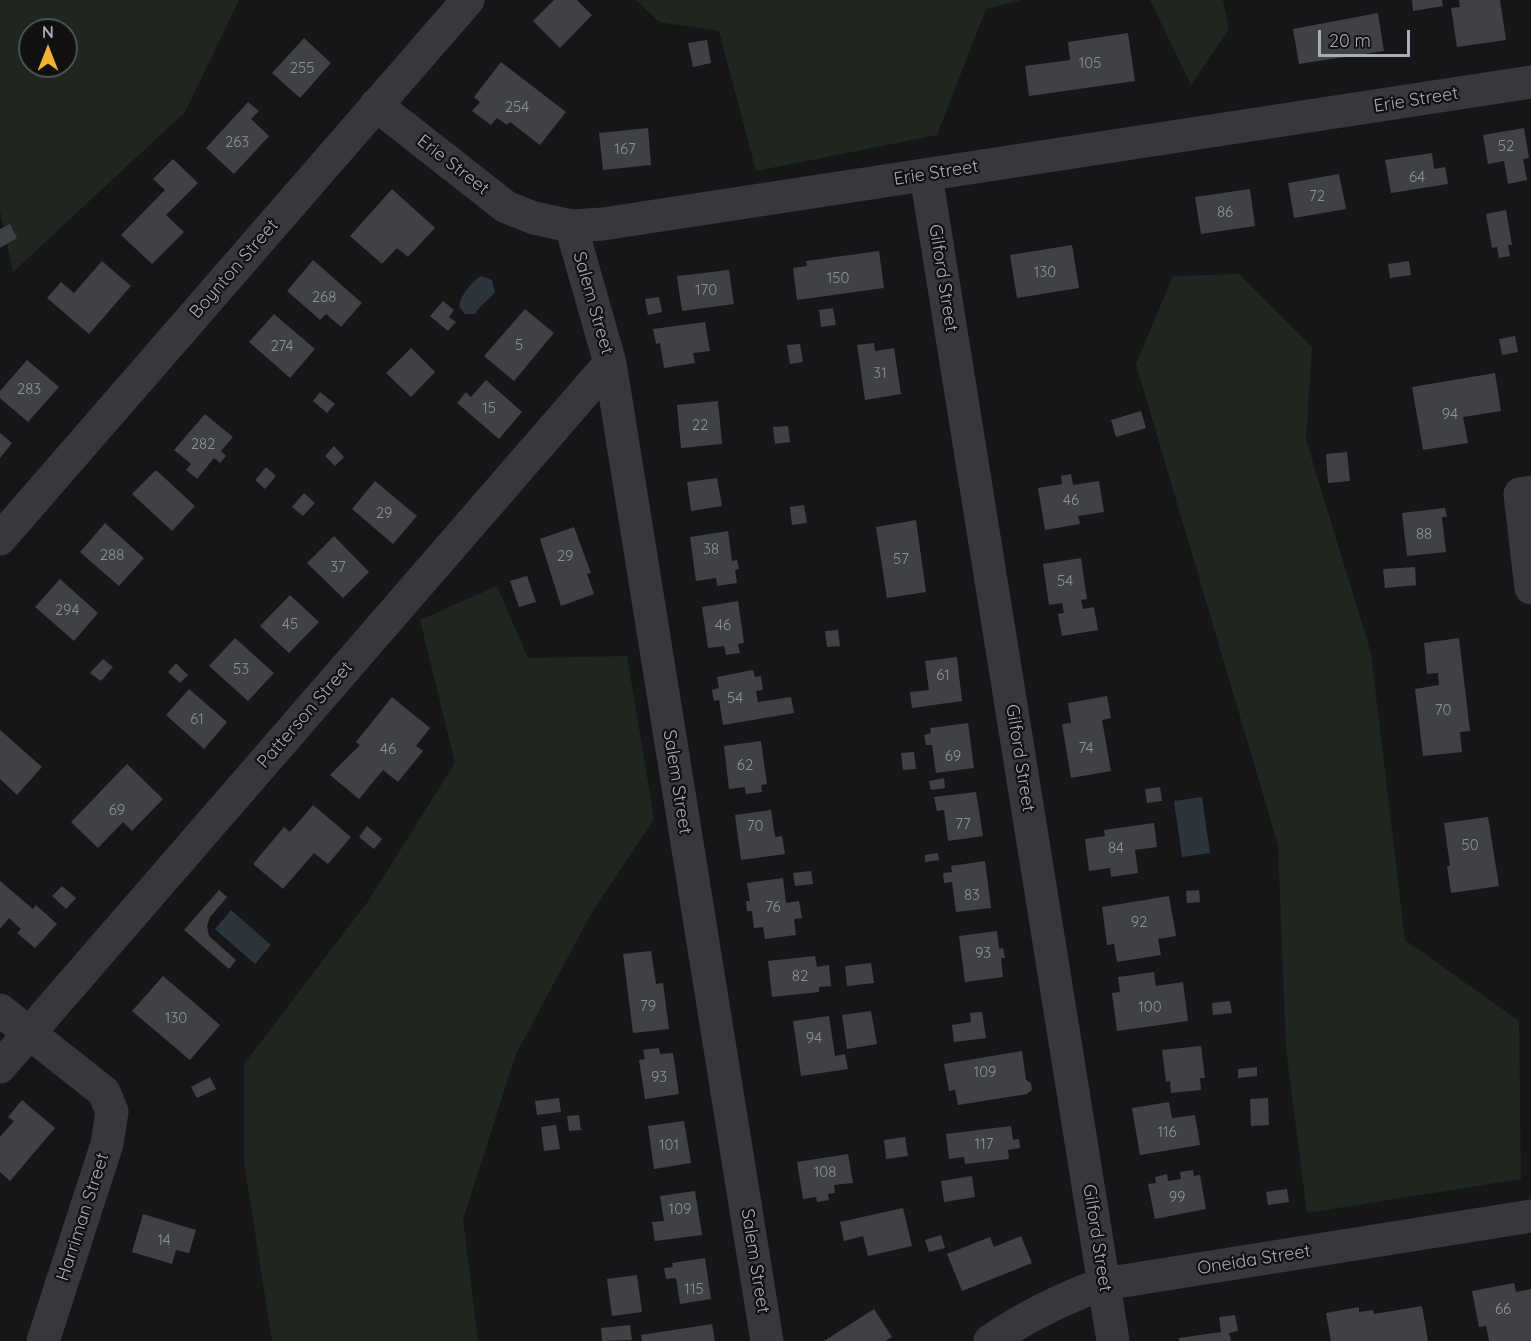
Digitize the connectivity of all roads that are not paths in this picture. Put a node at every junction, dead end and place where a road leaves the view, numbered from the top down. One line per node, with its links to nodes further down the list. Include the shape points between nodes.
1 (468, 0): 3 (street, Boynton Street)
2 (1531, 82): 4 (street, Erie Street)
3 (376, 105): 5 (street, Erie Street, via 506,207); 8 (street, Boynton Street)
4 (926, 175): 5 (street, Erie Street); 14 (street, Gilford Street)
5 (572, 226): 6 (street, Salem Street)
6 (610, 363): 11 (street, Patterson Street); 16 (street, Salem Street)
7 (1531, 492): 9 (street, via 1520,494)
8 (0, 539)
9 (1531, 588)
10 (0, 1010): 11 (street)
11 (28, 1034): 12 (street, Patterson Street); 15 (street, Harriman Street, via 104,1092 112,1112 107,1144)
12 (0, 1067)
13 (1531, 1216): 14 (street, Oneida Street)
14 (1104, 1284): 17 (street, Oneida Street, via 1061,1299); 18 (street, Gilford Street)
15 (43, 1341)
16 (767, 1341)
17 (990, 1341)
18 (1113, 1341)

